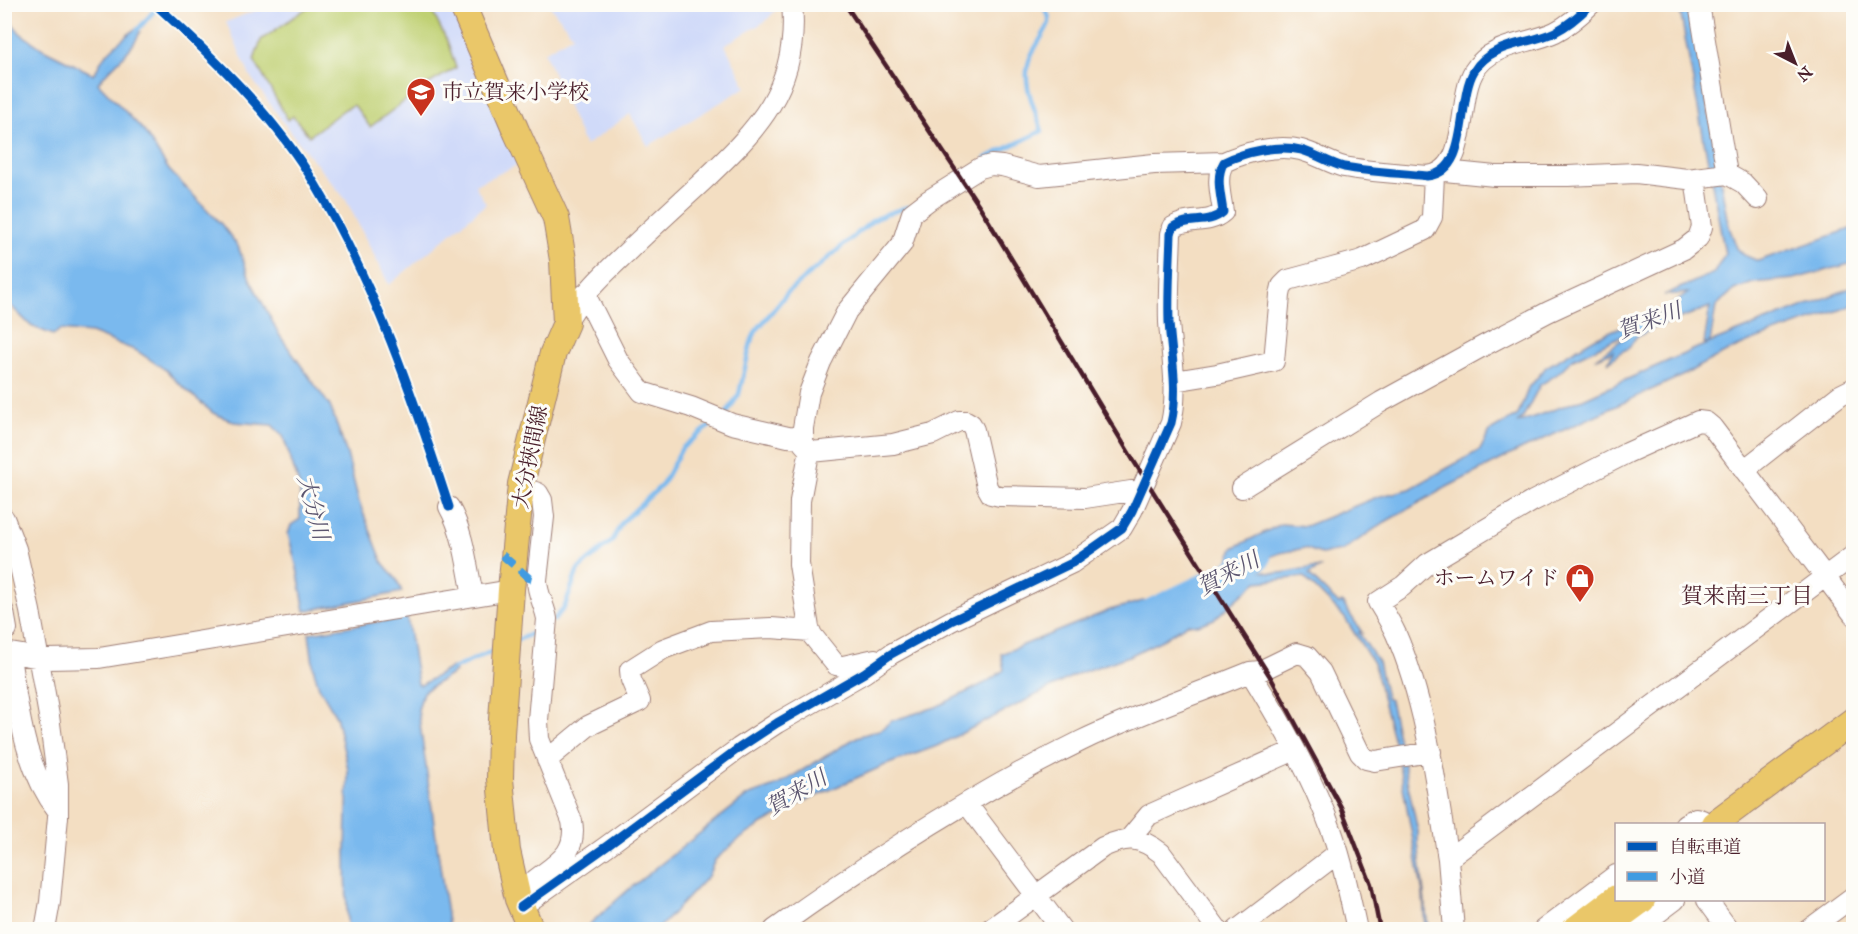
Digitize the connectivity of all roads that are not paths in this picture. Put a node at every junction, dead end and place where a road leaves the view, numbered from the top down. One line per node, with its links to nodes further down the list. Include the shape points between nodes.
1 (462, 4): 11 (main road, 大分挾間線, via 556,218 562,248)
2 (792, 4): 10 (street, via 787,66 760,123)
3 (1591, 4): 6 (street, via 1563,27 1502,48 1477,67 1466,93 1454,157)
4 (1699, 4): 7 (street)
5 (1224, 162): 6 (street, via 1265,150 1290,148 1348,167); 12 (street, via 1218,177 1223,212 1214,220 1180,222 1171,234 1169,320); 14 (street, via 1154,164 1039,176 991,165 937,194 912,213 902,244 842,318 809,393)
6 (1439, 173): 8 (street, via 1636,173); 12 (street, via 1432,218 1425,230 1362,260 1288,279 1280,295 1274,361)
7 (1727, 174): 8 (street); 9 (street, via 1743,183)
8 (1695, 178): 17 (street, via 1702,227 1694,242 1485,345 1381,402)
9 (1758, 199)
10 (585, 294): 11 (street); 14 (street, via 615,356 642,392 724,422)
11 (566, 323): 16 (main road, 大分挾間線, via 551,359)
12 (1174, 381): 18 (street, via 1172,423)
13 (1854, 388): 15 (street, via 1840,394)
14 (806, 445): 18 (street, via 893,444 966,421 974,430 992,494 1085,498); 26 (street, via 799,564)
15 (1744, 470): 22 (street); 34 (street, via 1708,423 1698,421 1541,497 1427,564 1378,602 1409,669)
16 (521, 487): 23 (main road, 大分挾間線); 35 (street, via 538,493 543,511 537,586 547,619 538,728)
17 (1242, 488)
18 (1140, 492): 27 (street, via 1122,528 1072,563)
19 (449, 507): 24 (street, via 460,535)
20 (4, 518): 29 (street, via 19,560)
21 (1854, 555): 22 (street)
22 (1825, 577): 25 (street); 44 (street)
23 (511, 590): 24 (street); 52 (main road, 大分挾間線, via 500,779 507,851)
24 (469, 596): 29 (street, via 116,656)
25 (1854, 615)
26 (810, 631): 27 (street, via 836,665); 35 (street, via 720,629 657,652 630,670 640,701 588,726)
27 (891, 654): 52 (street, via 739,748 598,853)
28 (8, 657): 29 (street); 37 (street, via 32,765)
29 (43, 659): 37 (street)
30 (1250, 672): 33 (street); 34 (street, via 1297,653 1307,656 1321,672 1363,756 1375,761); 36 (street, via 1103,731)
31 (1854, 720): 40 (main road)
32 (1854, 742): 41 (main road)
33 (1294, 750): 42 (street, via 1149,815); 43 (street, via 1318,798)
34 (1431, 752): 44 (street)
35 (547, 760): 52 (street, via 572,821 574,836 564,857 535,880)
36 (967, 804): 46 (street); 54 (street)
37 (58, 811): 53 (street)
38 (1688, 823): 39 (street, via 1696,818)
39 (1704, 823)
40 (1717, 823)
41 (1746, 823)
42 (1130, 838): 46 (street, via 1103,847); 57 (street, via 1161,853)
43 (1338, 853): 58 (street); 59 (street)
44 (1448, 859): 60 (street)
45 (1615, 876): 61 (street)
46 (1035, 895): 55 (street); 56 (street)
47 (1854, 896): 66 (street)
48 (1615, 899): 62 (main road)
49 (1641, 901): 63 (main road)
50 (1674, 901): 64 (street)
51 (1708, 901): 65 (street)
52 (528, 913)
53 (45, 930)
54 (774, 930)
55 (989, 930)
56 (1062, 930)
57 (1218, 930)
58 (1238, 930)
59 (1357, 930)
60 (1454, 930)
61 (1543, 930)
62 (1574, 930)
63 (1602, 930)
64 (1635, 930)
65 (1729, 930)
66 (1808, 930)

